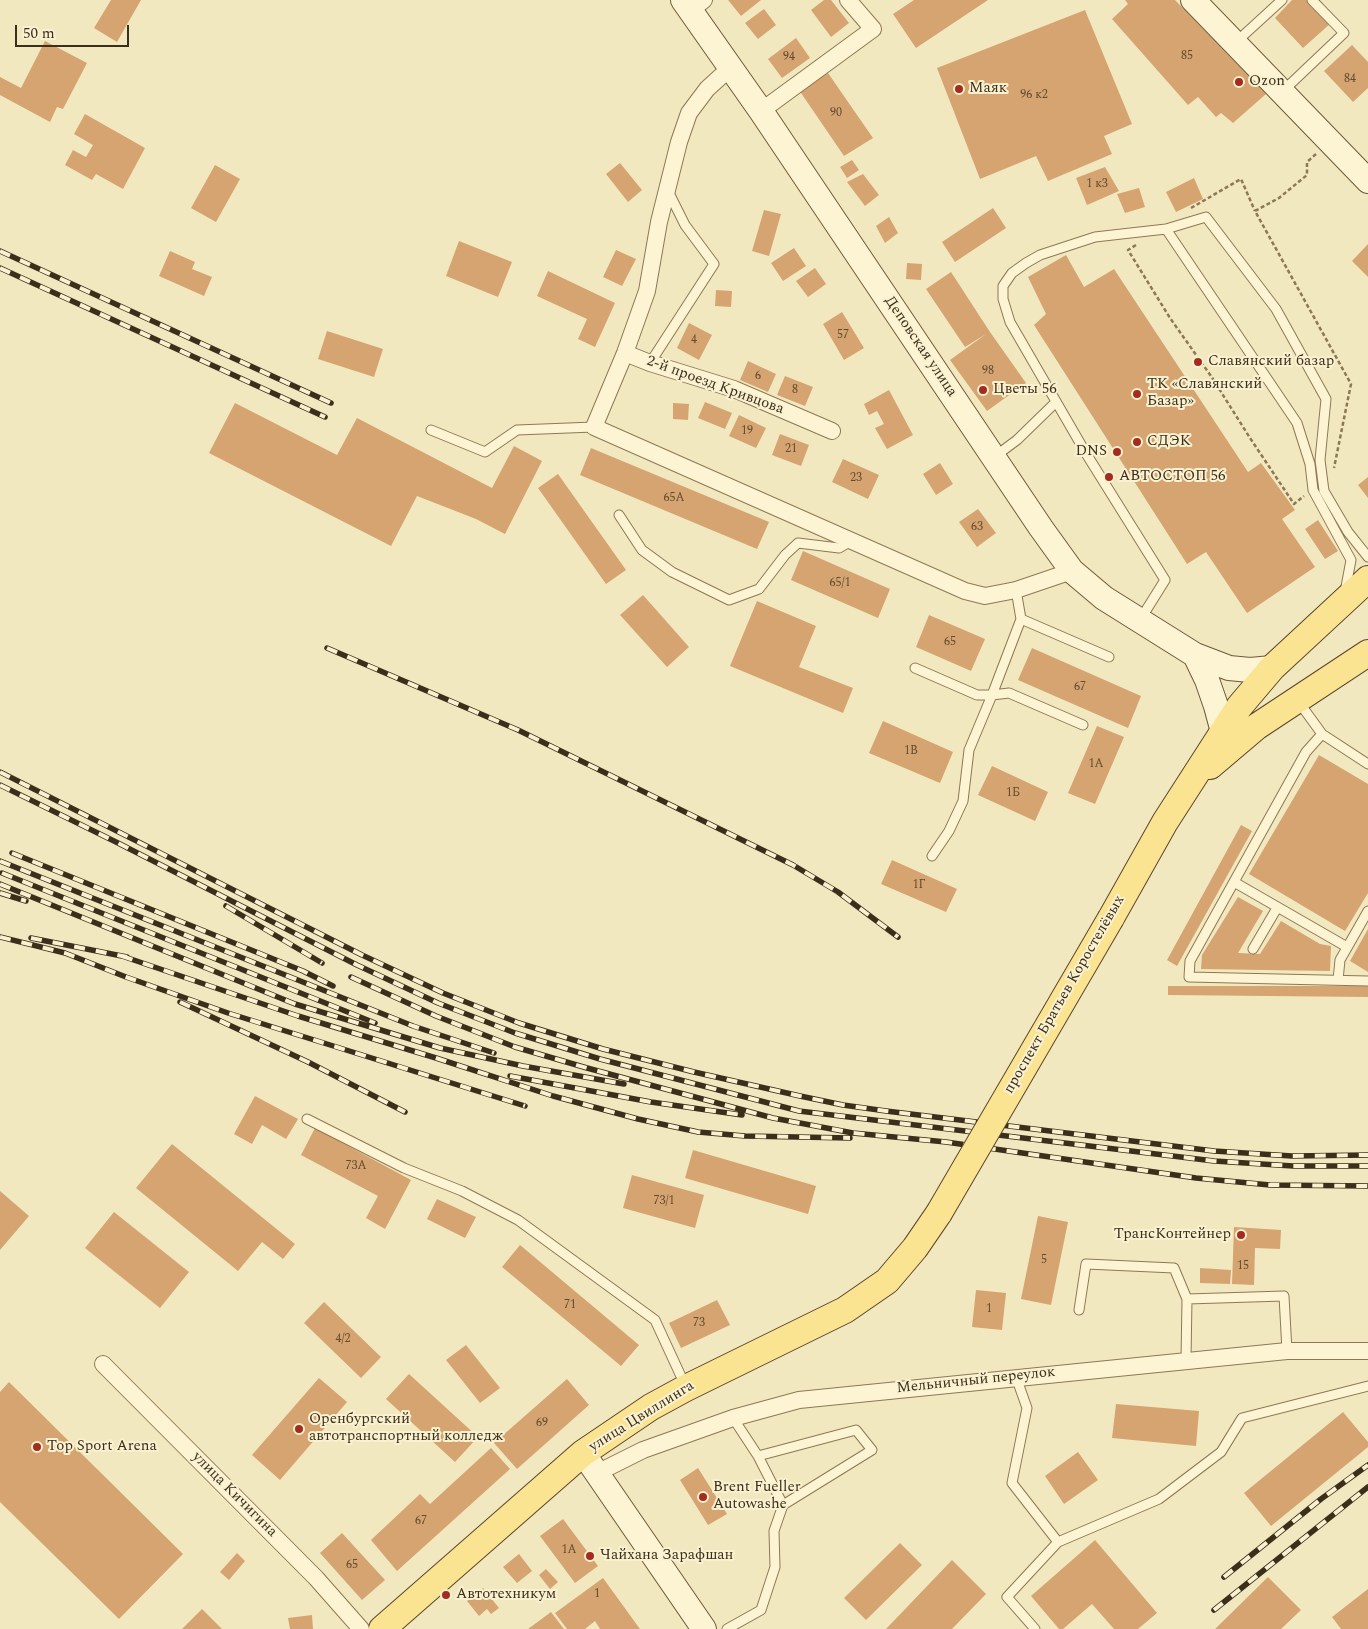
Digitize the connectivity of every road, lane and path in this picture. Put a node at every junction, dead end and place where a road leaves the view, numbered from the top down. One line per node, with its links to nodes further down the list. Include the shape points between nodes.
1 (848, 0): 9 (street, via 873,29)
2 (1192, 0): 6 (street)
3 (1282, 0): 6 (lane)
4 (1312, 0): 8 (lane, via 1344,32)
5 (692, 4): 7 (street, Деповская улица)
6 (1235, 43): 8 (street)
7 (730, 68): 9 (street, Деповская улица); 12 (street, via 707,89 689,113)
8 (1282, 92): 10 (street)
9 (761, 111): 23 (street, Деповская улица)
10 (1330, 142): 11 (street); 14 (path, via 1307,162 1308,175 1280,198)
11 (1368, 181)
12 (668, 191): 17 (street, via 647,291); 18 (lane, via 685,225 714,264)
13 (1184, 210): 14 (path, via 1241,179)
14 (1256, 211): 24 (path, via 1351,384 1333,476)
15 (1166, 229): 16 (lane); 24 (lane, via 1206,217 1276,309 1326,399 1320,460); 25 (lane, via 1297,423 1310,464)
16 (1153, 231): 19 (lane, via 1095,237 1048,252 1012,273 1003,286 1010,322); 25 (path, via 1148,239 1128,250 1159,301 1294,504)
17 (625, 353): 18 (street, 2-й проезд Кривцова); 20 (street)
18 (650, 363): 22 (street, 2-й проезд Кривцова, via 734,389)
19 (1056, 402): 23 (lane, via 1017,440); 35 (lane, via 1164,580)
20 (594, 427): 21 (lane, via 517,430 485,452); 27 (street)
21 (431, 430)
22 (832, 431)
23 (994, 457): 29 (street, Деповская улица)
24 (1323, 483): 30 (lane, via 1324,491)
25 (1313, 490): 28 (lane)
26 (619, 515): 27 (lane, via 642,550 672,572 729,600 759,589 798,543 839,548)
27 (851, 541): 31 (street, via 965,592 985,596)
28 (1351, 560): 30 (lane); 32 (lane)
29 (1072, 571): 31 (street); 35 (street, Деповская улица)
30 (1367, 572): 32 (main road, проспект Братьев Коростелёвых)
31 (1016, 590): 34 (lane)
32 (1343, 602): 33 (main road, via 1366,604); 40 (main road, проспект Братьев Коростелёвых)
33 (1368, 607)
34 (1022, 619): 38 (lane); 41 (lane)
35 (1139, 621): 37 (street, Деповская улица)
36 (1368, 653): 42 (main road, проспект Братьев Коростелёвых)
37 (1195, 655): 40 (street, Деповская улица, via 1229,668); 44 (street, via 1210,689)
38 (1109, 657)
39 (915, 668): 41 (lane, via 977,696)
40 (1272, 668): 44 (main road, проспект Братьев Коростелёвых)
41 (992, 695): 43 (lane, via 1008,693); 48 (lane, via 969,750 963,801 949,831)
42 (1298, 701): 45 (lane); 47 (main road, проспект Братьев Коростелёвых, via 1256,727)
43 (1083, 725)
44 (1222, 732): 47 (main road, проспект Братьев Коростелёвых)
45 (1322, 734): 46 (lane); 49 (lane, via 1306,752)
46 (1368, 764)
47 (1194, 779): 57 (main road, проспект Братьев Коростелёвых, bridge, via 1165,822)
48 (932, 856)
49 (1234, 882): 50 (lane); 54 (lane, via 1190,961 1190,977)
50 (1278, 908): 52 (lane); 53 (lane)
51 (1368, 911): 52 (lane)
52 (1347, 947): 54 (lane, via 1340,960)
53 (1254, 948)
54 (1338, 980): 55 (lane)
55 (1368, 981)
56 (307, 1119): 66 (lane, via 518,1220 654,1320)
57 (939, 1213): 66 (main road, улица Цвиллинга, via 887,1281 845,1310)
58 (1186, 1299): 59 (lane, via 1174,1268 1086,1264); 60 (lane, via 1284,1296); 62 (lane)
59 (1079, 1310)
60 (1287, 1351): 61 (street, Мельничный переулок); 62 (street, Мельничный переулок)
61 (1368, 1351)
62 (1186, 1360): 64 (street, Мельничный переулок)
63 (103, 1364): 72 (street, улица Кичигина, via 303,1565)
64 (1016, 1377): 67 (street, Мельничный переулок, via 800,1400); 71 (lane, via 1027,1408 1012,1484)
65 (1368, 1386): 71 (lane, via 1242,1418 1221,1452 1160,1499)
66 (686, 1388): 69 (main road, улица Цвиллинга, via 651,1407)
67 (733, 1418): 68 (lane); 69 (street, Мельничный переулок, via 643,1450)
68 (758, 1456): 70 (lane); 70 (lane, via 856,1430 872,1450)
69 (590, 1463): 73 (main road, улица Цвиллинга); 74 (street)
70 (783, 1505): 75 (lane, via 774,1531 775,1567 761,1610)
71 (1058, 1542): 76 (lane, via 1007,1597)
72 (361, 1629)
73 (382, 1629)
74 (704, 1629)
75 (727, 1629)
76 (1035, 1629)

